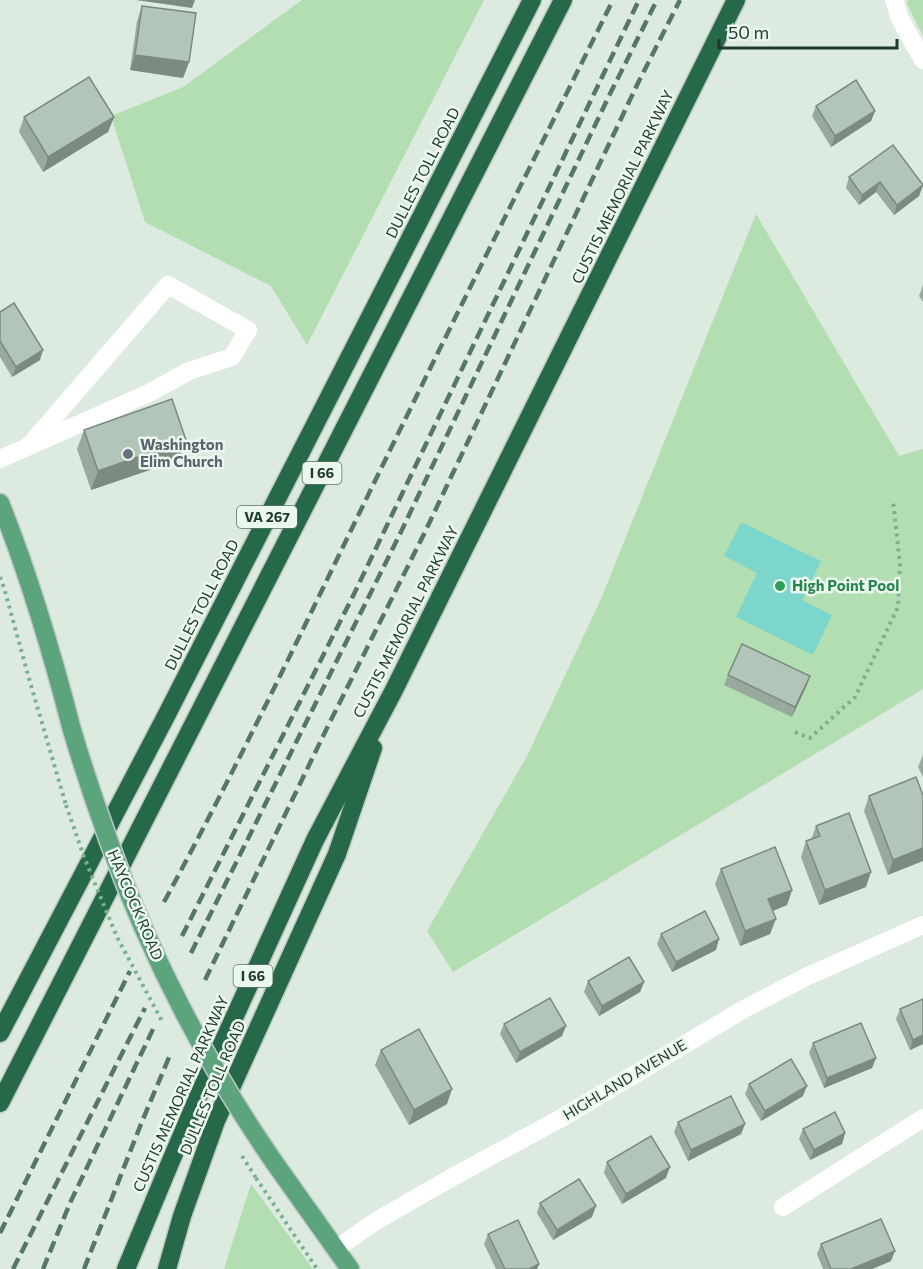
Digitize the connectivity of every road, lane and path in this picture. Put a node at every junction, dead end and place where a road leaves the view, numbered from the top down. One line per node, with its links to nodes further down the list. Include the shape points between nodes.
1 (532, 0): 15 (highway, DULLES TOLL ROAD / VA 267)
2 (563, 0): 16 (highway, I 66)
3 (736, 0): 11 (highway, CUSTIS MEMORIAL PARKWAY / I 66)
4 (894, 0): 5 (street)
5 (923, 60)
6 (29, 446): 6 (street, via 189,371 232,357 248,330 168,285); 7 (street)
7 (0, 459)
8 (893, 500): 12 (path, via 900,566 898,607 855,697 810,738)
9 (0, 503): 20 (main road, HAYCOCK ROAD, bridge, via 40,614 108,841 162,969 216,1072)
10 (0, 577): 13 (path)
11 (394, 690): 21 (highway, CUSTIS MEMORIAL PARKWAY / I 66, via 315,840 198,1097); 22 (highway, DULLES TOLL ROAD, via 337,854 216,1121)
12 (795, 732)
13 (66, 805)
14 (923, 925): 20 (street, HIGHLAND AVENUE, via 744,1009 565,1116 385,1216)
15 (0, 1033)
16 (0, 1103)
17 (923, 1118): 19 (street)
18 (256, 1178): 23 (path)
19 (783, 1207)
20 (336, 1249): 24 (main road, HAYCOCK ROAD)
21 (126, 1269)
22 (167, 1269)
23 (317, 1269)
24 (350, 1269)

